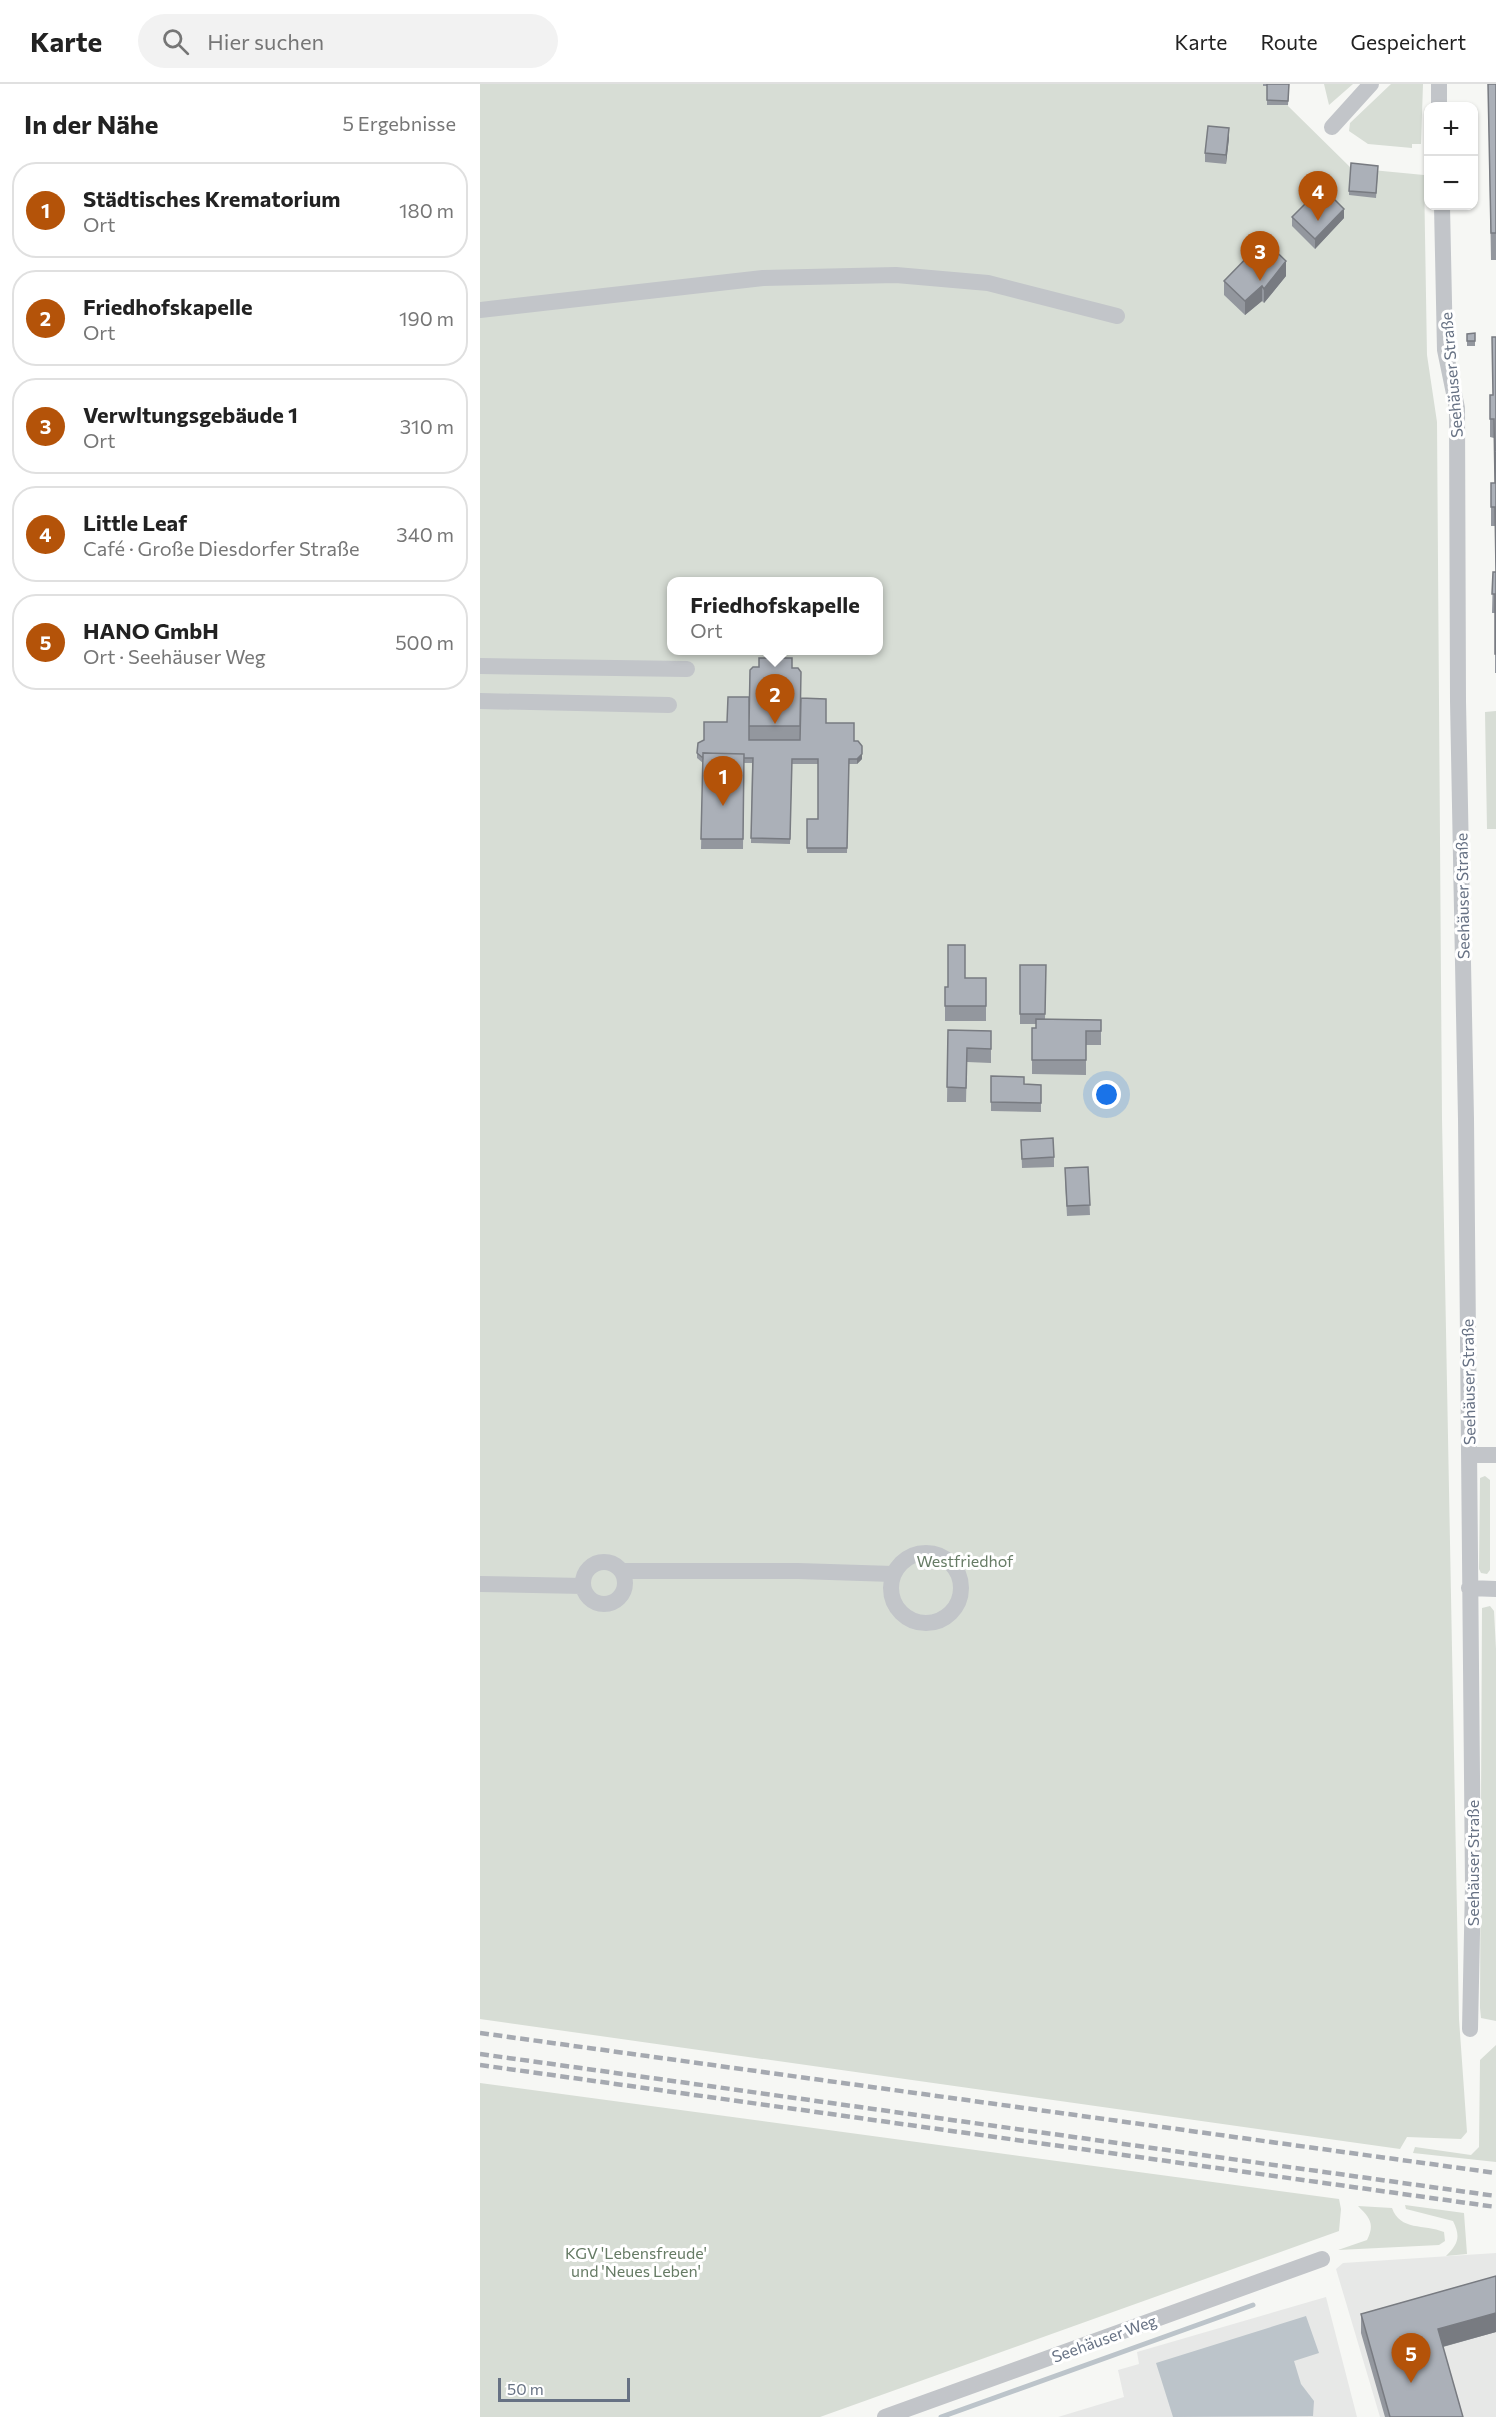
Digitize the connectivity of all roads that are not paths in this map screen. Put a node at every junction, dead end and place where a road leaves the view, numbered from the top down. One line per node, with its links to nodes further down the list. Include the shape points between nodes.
1 (1371, 84): 4 (street)
2 (1438, 84): 3 (street)
3 (1439, 102)
4 (1332, 127)
5 (1442, 210): 12 (street, Seehäuser Straße, via 1445,350 1457,408)
6 (480, 310): 7 (street, via 763,278 896,274 988,283)
7 (1117, 316)
8 (480, 666): 9 (street)
9 (687, 669)
10 (480, 701): 11 (street)
11 (669, 705)
12 (1469, 1455): 13 (street); 19 (street, Seehäuser Straße)
13 (1496, 1455): 14 (street, Seehäuser Straße)
14 (1496, 1464)
15 (622, 1571): 16 (street); 18 (street, via 609,1562 594,1564 588,1569); 18 (street, via 625,1589 614,1602 596,1603)
16 (893, 1575): 16 (street, via 895,1605 913,1621 937,1622 948,1617 962,1591 958,1572 940,1556 911,1556)
17 (480, 1584): 18 (street)
18 (583, 1586)
19 (1469, 1588): 20 (street); 21 (street, Seehäuser Straße, via 1473,1885)
20 (1496, 1589)
21 (1470, 2029)
22 (1323, 2259): 23 (street, Seehäuser Weg)
23 (885, 2417)

